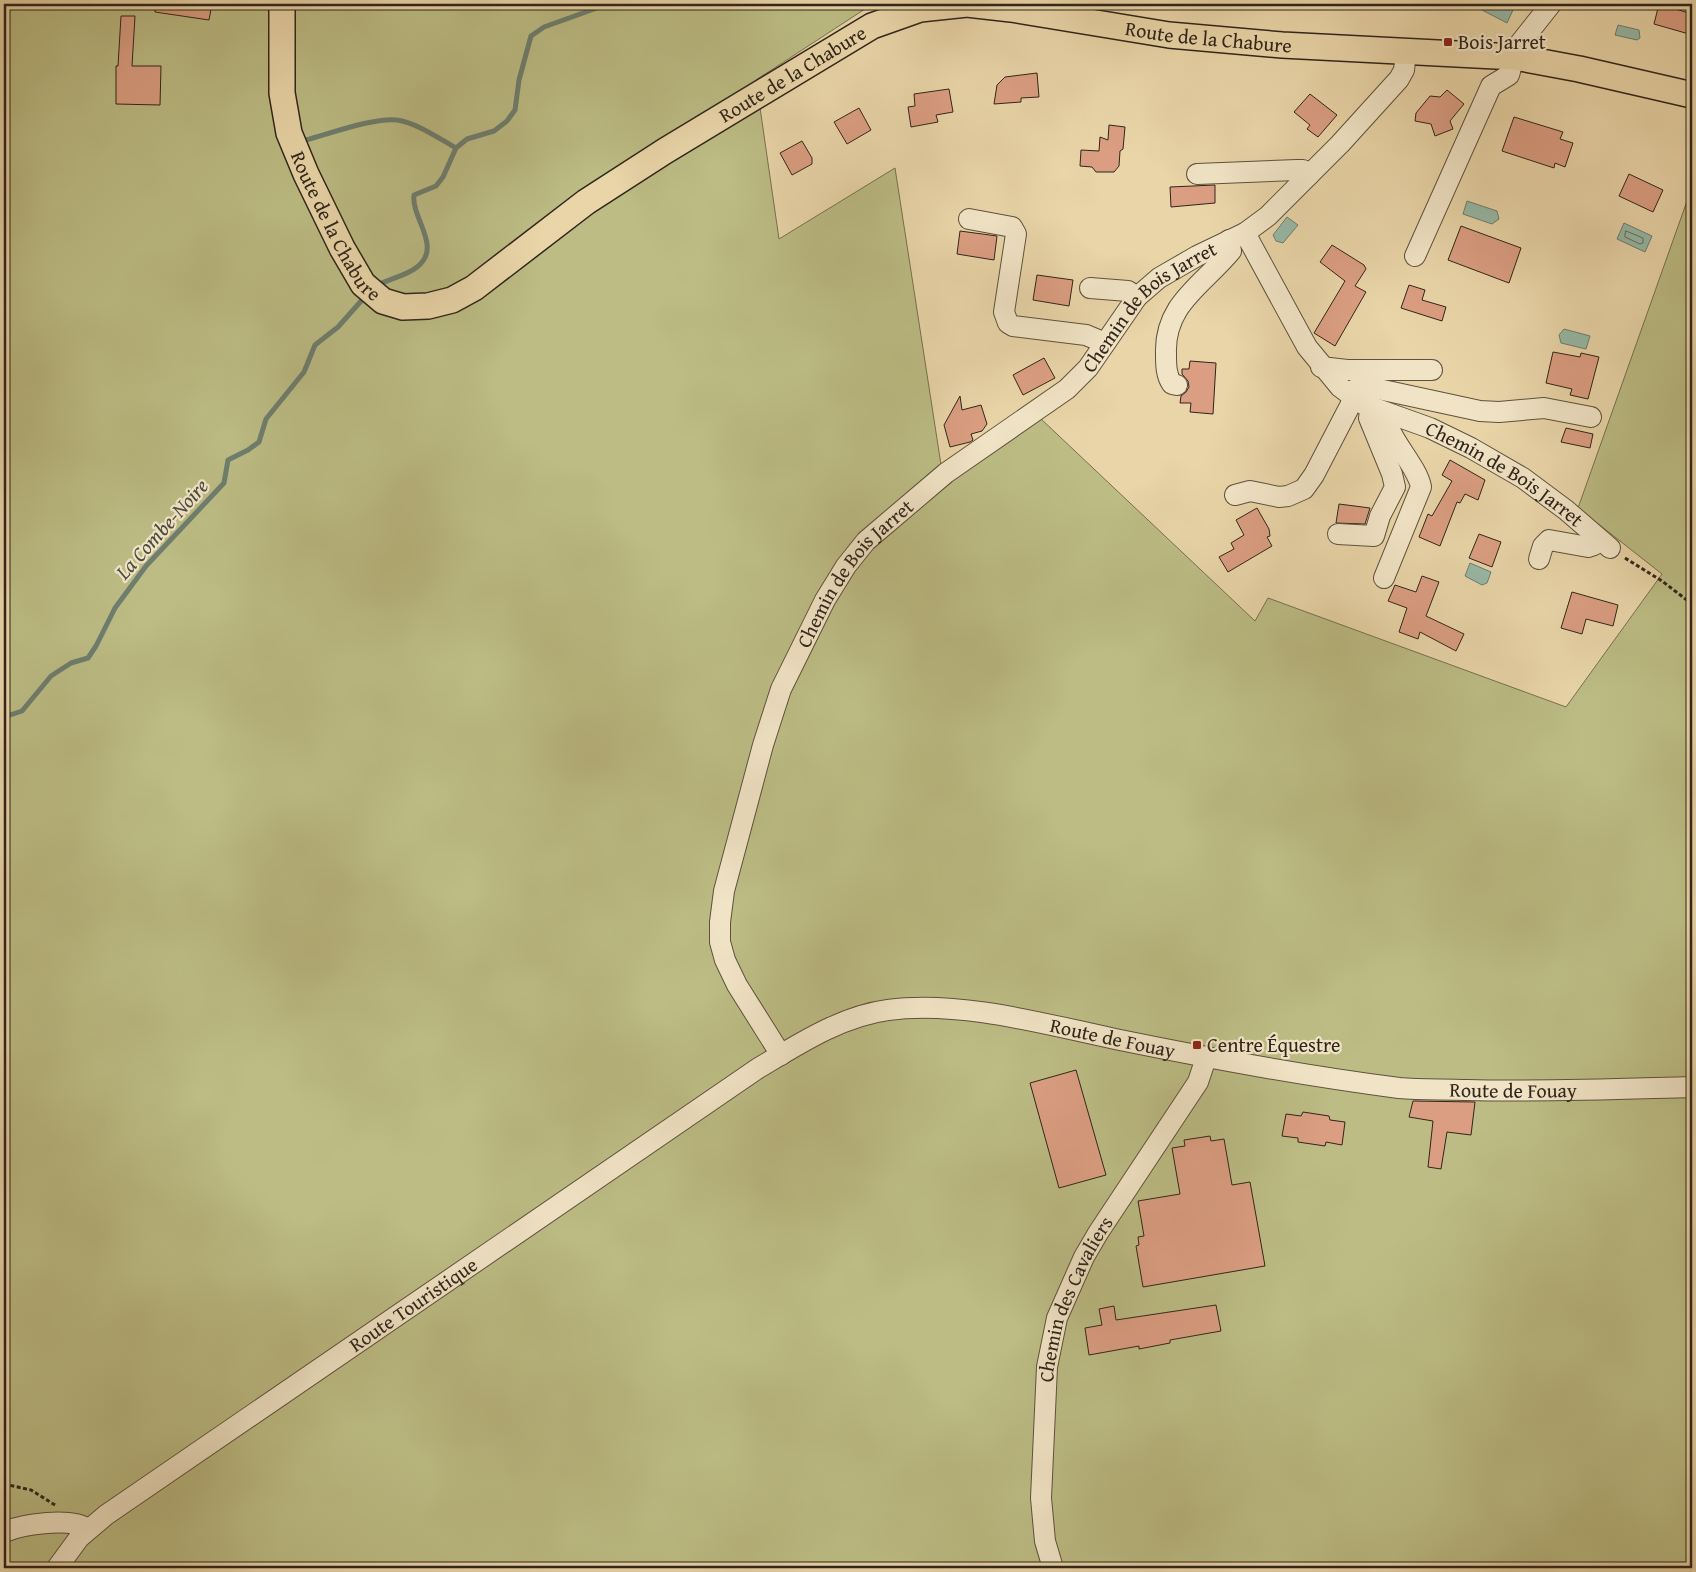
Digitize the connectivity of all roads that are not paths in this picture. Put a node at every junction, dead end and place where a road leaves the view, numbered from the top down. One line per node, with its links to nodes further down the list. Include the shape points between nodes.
1 (282, 4): 3 (main road, Route de la Chabure, via 282,94 289,133 342,248 363,284 383,301 403,307 428,306 452,300 474,288 586,202 665,151 872,26 920,10 967,4 1169,35)
2 (1551, 4): 4 (street, via 1527,32 1517,47)
3 (1406, 53): 4 (main road, Route de la Chabure); 7 (street, Chemin de Bois Jarret, via 1406,64 1399,79)
4 (1515, 57): 5 (main road, Route de la Chabure); 10 (street, via 1509,75 1491,86)
5 (1692, 95)
6 (1197, 174): 7 (street, via 1303,170)
7 (1309, 175): 9 (street, Chemin de Bois Jarret, via 1268,216)
8 (969, 219): 13 (street, via 1006,224 1016,234 1004,312 1008,323 1086,335)
9 (1237, 237): 12 (street, Chemin de Bois Jarret, via 1159,278); 14 (street, Chemin de Bois Jarret); 16 (street, via 1231,251 1192,291 1168,326 1166,367 1168,378)
10 (1415, 256)
11 (1090, 288): 12 (street, via 1128,291)
12 (1137, 297): 13 (street, Chemin de Bois Jarret)
13 (1106, 343): 23 (street, Chemin de Bois Jarret, via 1068,389 946,473 866,541 824,600 781,688 724,890 720,942 738,985)
14 (1321, 367): 15 (street); 17 (street, Chemin de Bois Jarret)
15 (1432, 370)
16 (1177, 385)
17 (1365, 403): 18 (street, via 1358,387 1480,411 1544,408); 19 (street, via 1304,489 1280,497 1250,491); 20 (street, via 1394,487 1374,536); 21 (street, Chemin de Bois Jarret, via 1430,428 1523,478 1604,544 1588,547 1549,540 1543,546); 22 (street, via 1387,426 1417,474 1421,487)
18 (1591, 417)
19 (1235, 495)
20 (1338, 534)
21 (1539, 559)
22 (1384, 578)
23 (781, 1055): 24 (street, Route de Fouay, via 858,1016 916,1008 974,1012); 26 (street, Route Touristique)
24 (1206, 1058): 25 (street, Route de Fouay, via 1404,1088 1517,1092); 29 (street, Chemin des Cavaliers, via 1198,1082 1084,1258 1057,1318 1047,1366 1041,1498 1045,1541)
25 (1692, 1087)
26 (84, 1526): 27 (street, via 36,1524); 28 (street, Route Touristique)
27 (4, 1532)
28 (57, 1568)
29 (1053, 1568)

